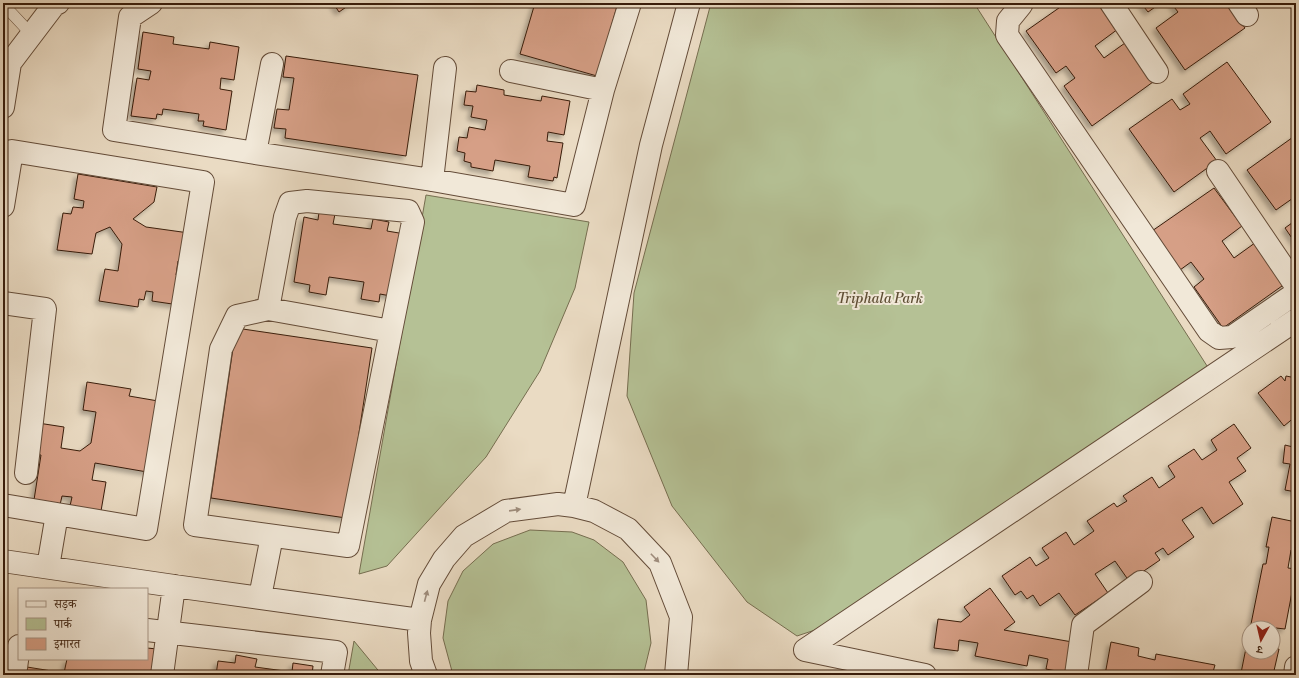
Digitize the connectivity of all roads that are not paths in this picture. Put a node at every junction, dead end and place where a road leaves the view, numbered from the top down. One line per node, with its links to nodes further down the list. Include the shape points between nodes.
1 (58, 3): 8 (street)
2 (151, 3): 15 (street, via 130,17 114,130)
3 (630, 3): 13 (street)
4 (689, 3): 27 (street, via 651,145)
5 (1111, 3): 12 (street)
6 (3, 4): 8 (lane)
7 (1022, 4): 20 (street, via 1008,20 1007,35 1209,331 1220,338 1232,337)
8 (32, 35): 14 (street, via 10,63)
9 (272, 64): 15 (street)
10 (446, 68): 17 (street)
11 (511, 71): 13 (street)
12 (1157, 72)
13 (603, 90): 17 (street, via 574,206)
14 (3, 107)
15 (255, 153): 17 (street)
16 (1218, 171): 19 (street)
17 (432, 180)
18 (3, 206): 28 (street, via 12,151 203,182 146,529)
19 (1296, 286)
20 (1296, 294)
21 (3, 303): 25 (street, via 45,309)
22 (268, 309): 24 (street); 24 (street, via 285,217 290,203 307,201 408,211 413,222); 29 (street, via 237,316 221,349 195,525)
23 (1296, 320): 44 (street, via 805,650)
24 (391, 332): 29 (street, via 348,546)
25 (26, 473)
26 (3, 505): 28 (street)
27 (574, 506): 35 (street, one-way to 27, via 429,584 444,558 464,536 506,511 558,504); 43 (street, one-way to 43, via 594,511 628,529 660,563 681,617)
28 (57, 514): 31 (street)
29 (272, 536): 34 (street)
30 (3, 561): 31 (street)
31 (48, 567): 33 (street)
32 (1141, 582): 45 (street, via 1083,625)
33 (174, 586): 34 (street); 36 (street)
34 (260, 597): 35 (street)
35 (420, 620): 42 (street, via 422,661)
36 (157, 632): 40 (street); 41 (street, via 336,652)
37 (18, 653): 39 (street)
38 (1296, 667): 46 (street)
39 (15, 675)
40 (162, 675)
41 (332, 675)
42 (426, 675)
43 (676, 675)
44 (925, 675)
45 (1076, 675)
46 (1295, 675)

